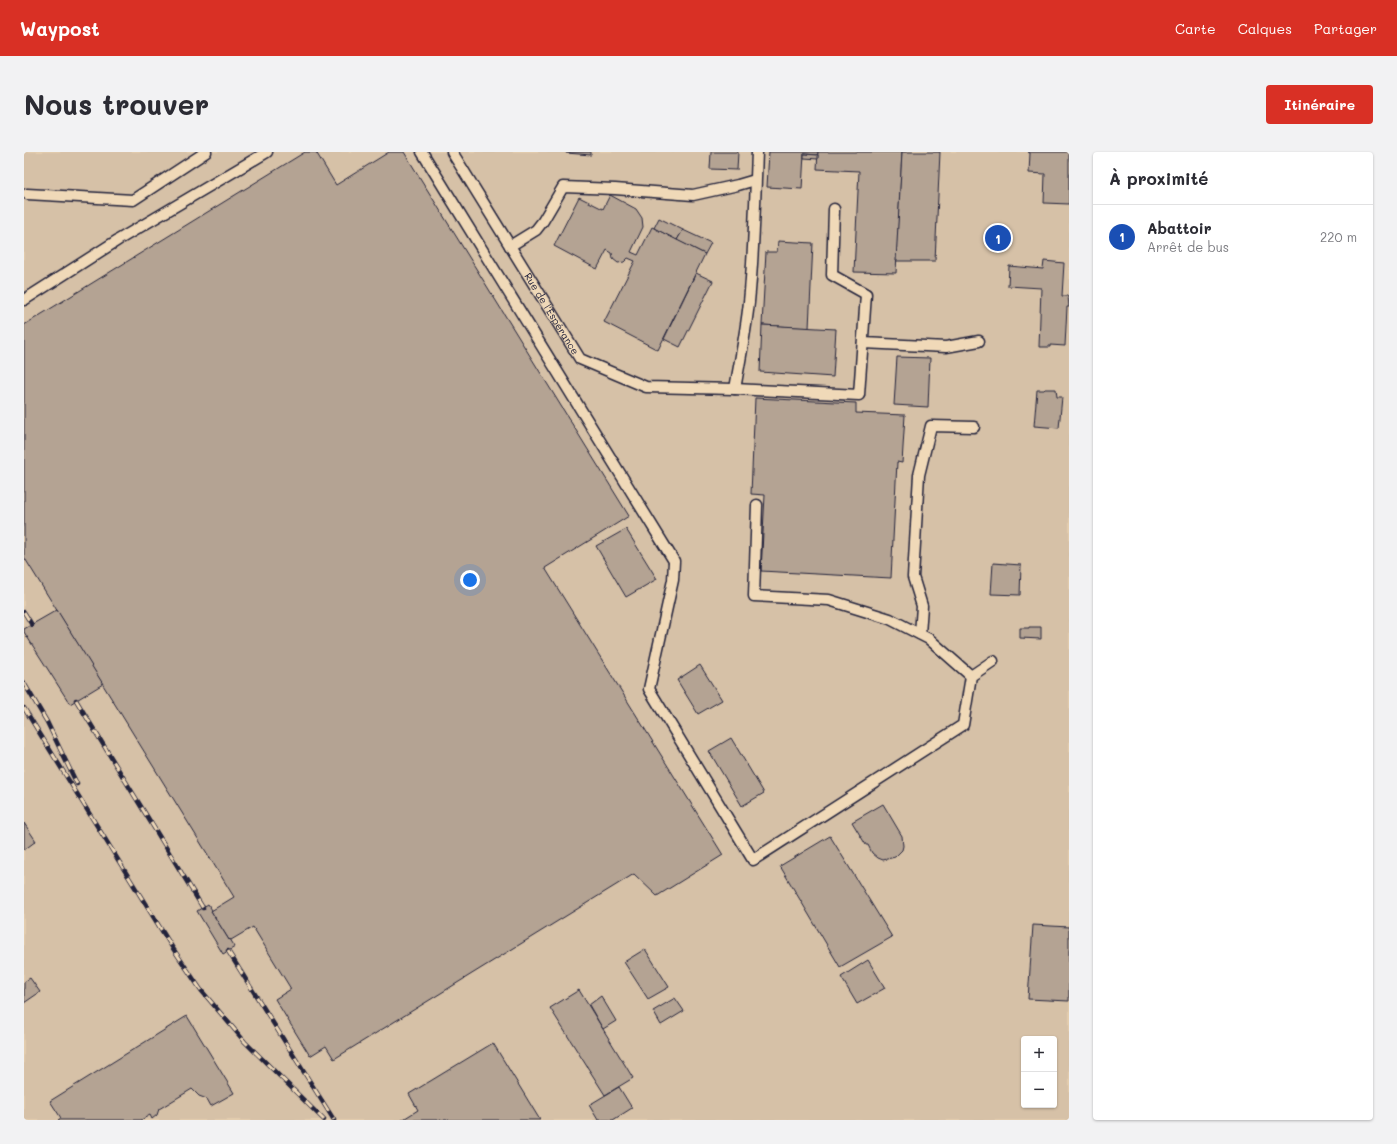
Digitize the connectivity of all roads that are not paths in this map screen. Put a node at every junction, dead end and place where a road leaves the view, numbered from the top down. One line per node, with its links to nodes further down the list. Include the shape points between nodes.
1 (206, 152): 7 (lane, via 133,200)
2 (267, 152): 10 (lane, via 118,240)
3 (422, 152): 18 (lane, via 674,561 649,689 753,860 963,725)
4 (452, 152): 9 (lane, Rue de l'Espérance)
5 (757, 152): 6 (lane)
6 (756, 180): 9 (lane, via 693,195 563,187 536,230); 13 (lane, via 749,301)
7 (27, 194)
8 (834, 209): 12 (lane, via 832,275 866,294)
9 (510, 246): 13 (lane, Rue de l'Espérance, via 580,359 646,387)
10 (24, 300)
11 (979, 341): 12 (lane, via 946,347)
12 (863, 343): 13 (lane, Rue de l'Espérance, via 859,395)
13 (734, 389)
14 (974, 427): 16 (lane, via 931,426 929,433 919,475 913,577 922,606)
15 (757, 505): 16 (lane, via 754,596 829,600 890,619)
16 (920, 634): 18 (lane)
17 (993, 661): 18 (lane)
18 (971, 676)

